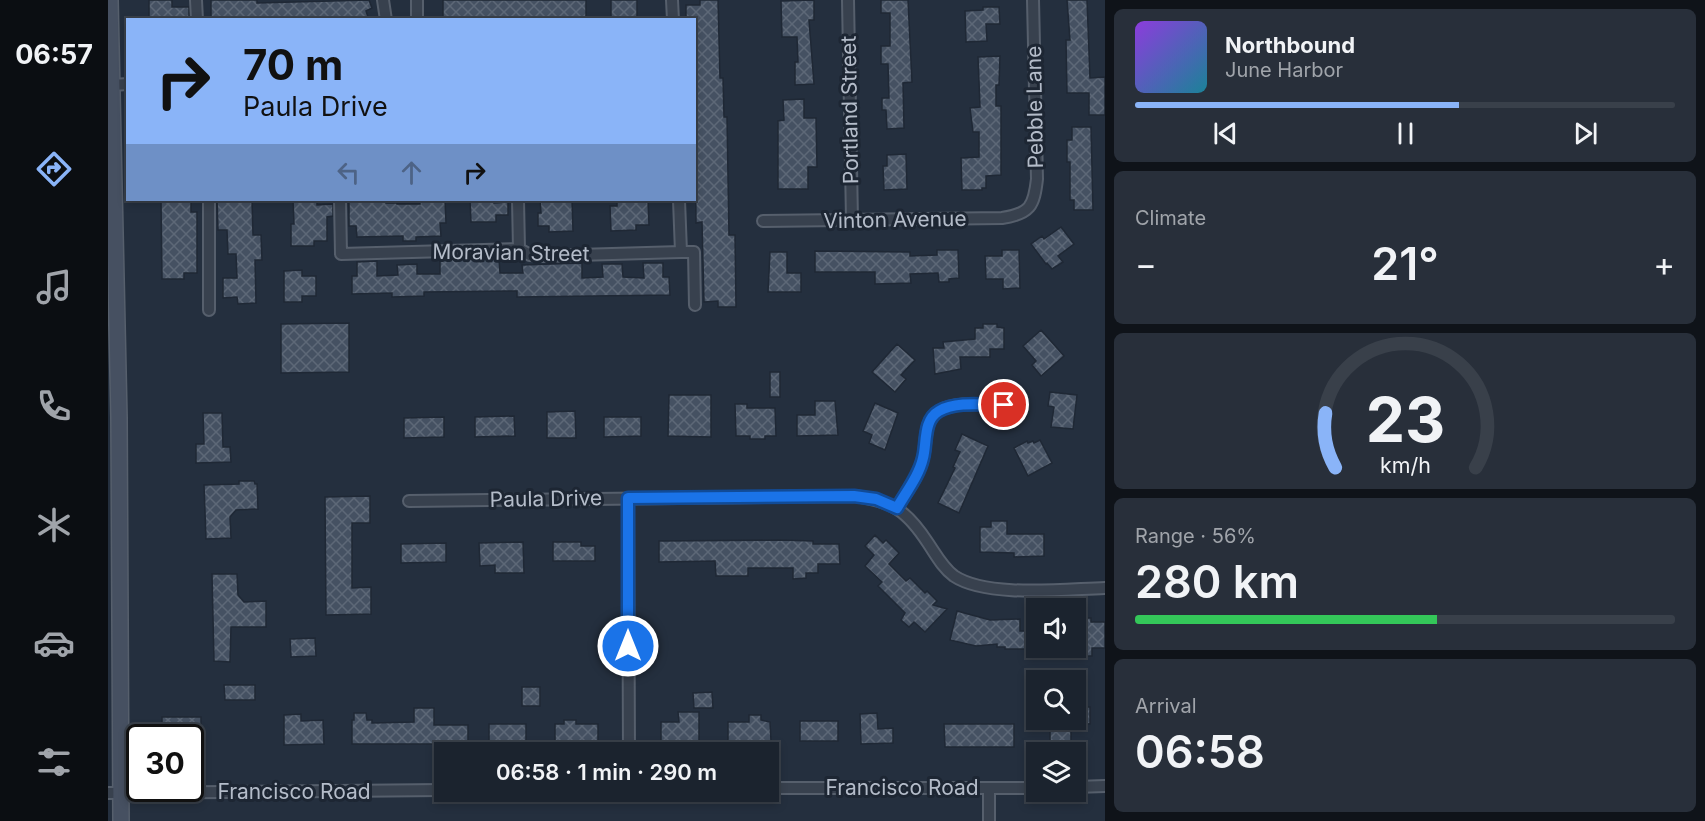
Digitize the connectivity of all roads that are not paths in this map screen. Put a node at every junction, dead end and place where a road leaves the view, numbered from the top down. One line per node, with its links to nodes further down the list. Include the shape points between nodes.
1 (110, 0): 12 (main road)
2 (195, 0): 8 (street)
3 (383, 0): 9 (street)
4 (417, 0): 10 (street)
5 (672, 0): 11 (street)
6 (848, 0): 18 (street, Portland Street)
7 (1033, 0): 17 (street, Pebble Lane, via 1037,179 1032,204)
8 (198, 18)
9 (386, 18)
10 (417, 18)
11 (673, 18)
12 (120, 84): 36 (main road)
13 (209, 201): 23 (street)
14 (339, 201): 20 (street, Moravian Street, via 341,254)
15 (518, 201): 20 (street)
16 (679, 201): 21 (street)
17 (1026, 211): 18 (street, Vinton Avenue, via 1002,218)
18 (852, 220): 19 (street, Vinton Avenue)
19 (763, 221)
20 (519, 249): 21 (street, Moravian Street, via 543,256)
21 (681, 252): 22 (street, via 694,252)
22 (695, 305)
23 (209, 310)
24 (1004, 405): 27 (street, via 956,406 933,415 917,475)
25 (628, 498): 26 (street, Paula Drive); 27 (street, Paula Drive, via 854,496 876,499); 29 (street)
26 (409, 501)
27 (897, 508): 28 (street, via 911,518 954,576 974,585 997,590)
28 (1105, 588)
29 (629, 742)
30 (1105, 786): 31 (street)
31 (1086, 787)
32 (779, 788): 33 (street, Francisco Road)
33 (989, 788): 34 (street, Francisco Road); 38 (street)
34 (1026, 788)
35 (434, 790): 36 (street, Francisco Road)
36 (114, 793): 37 (main road)
37 (122, 821)
38 (989, 821)

